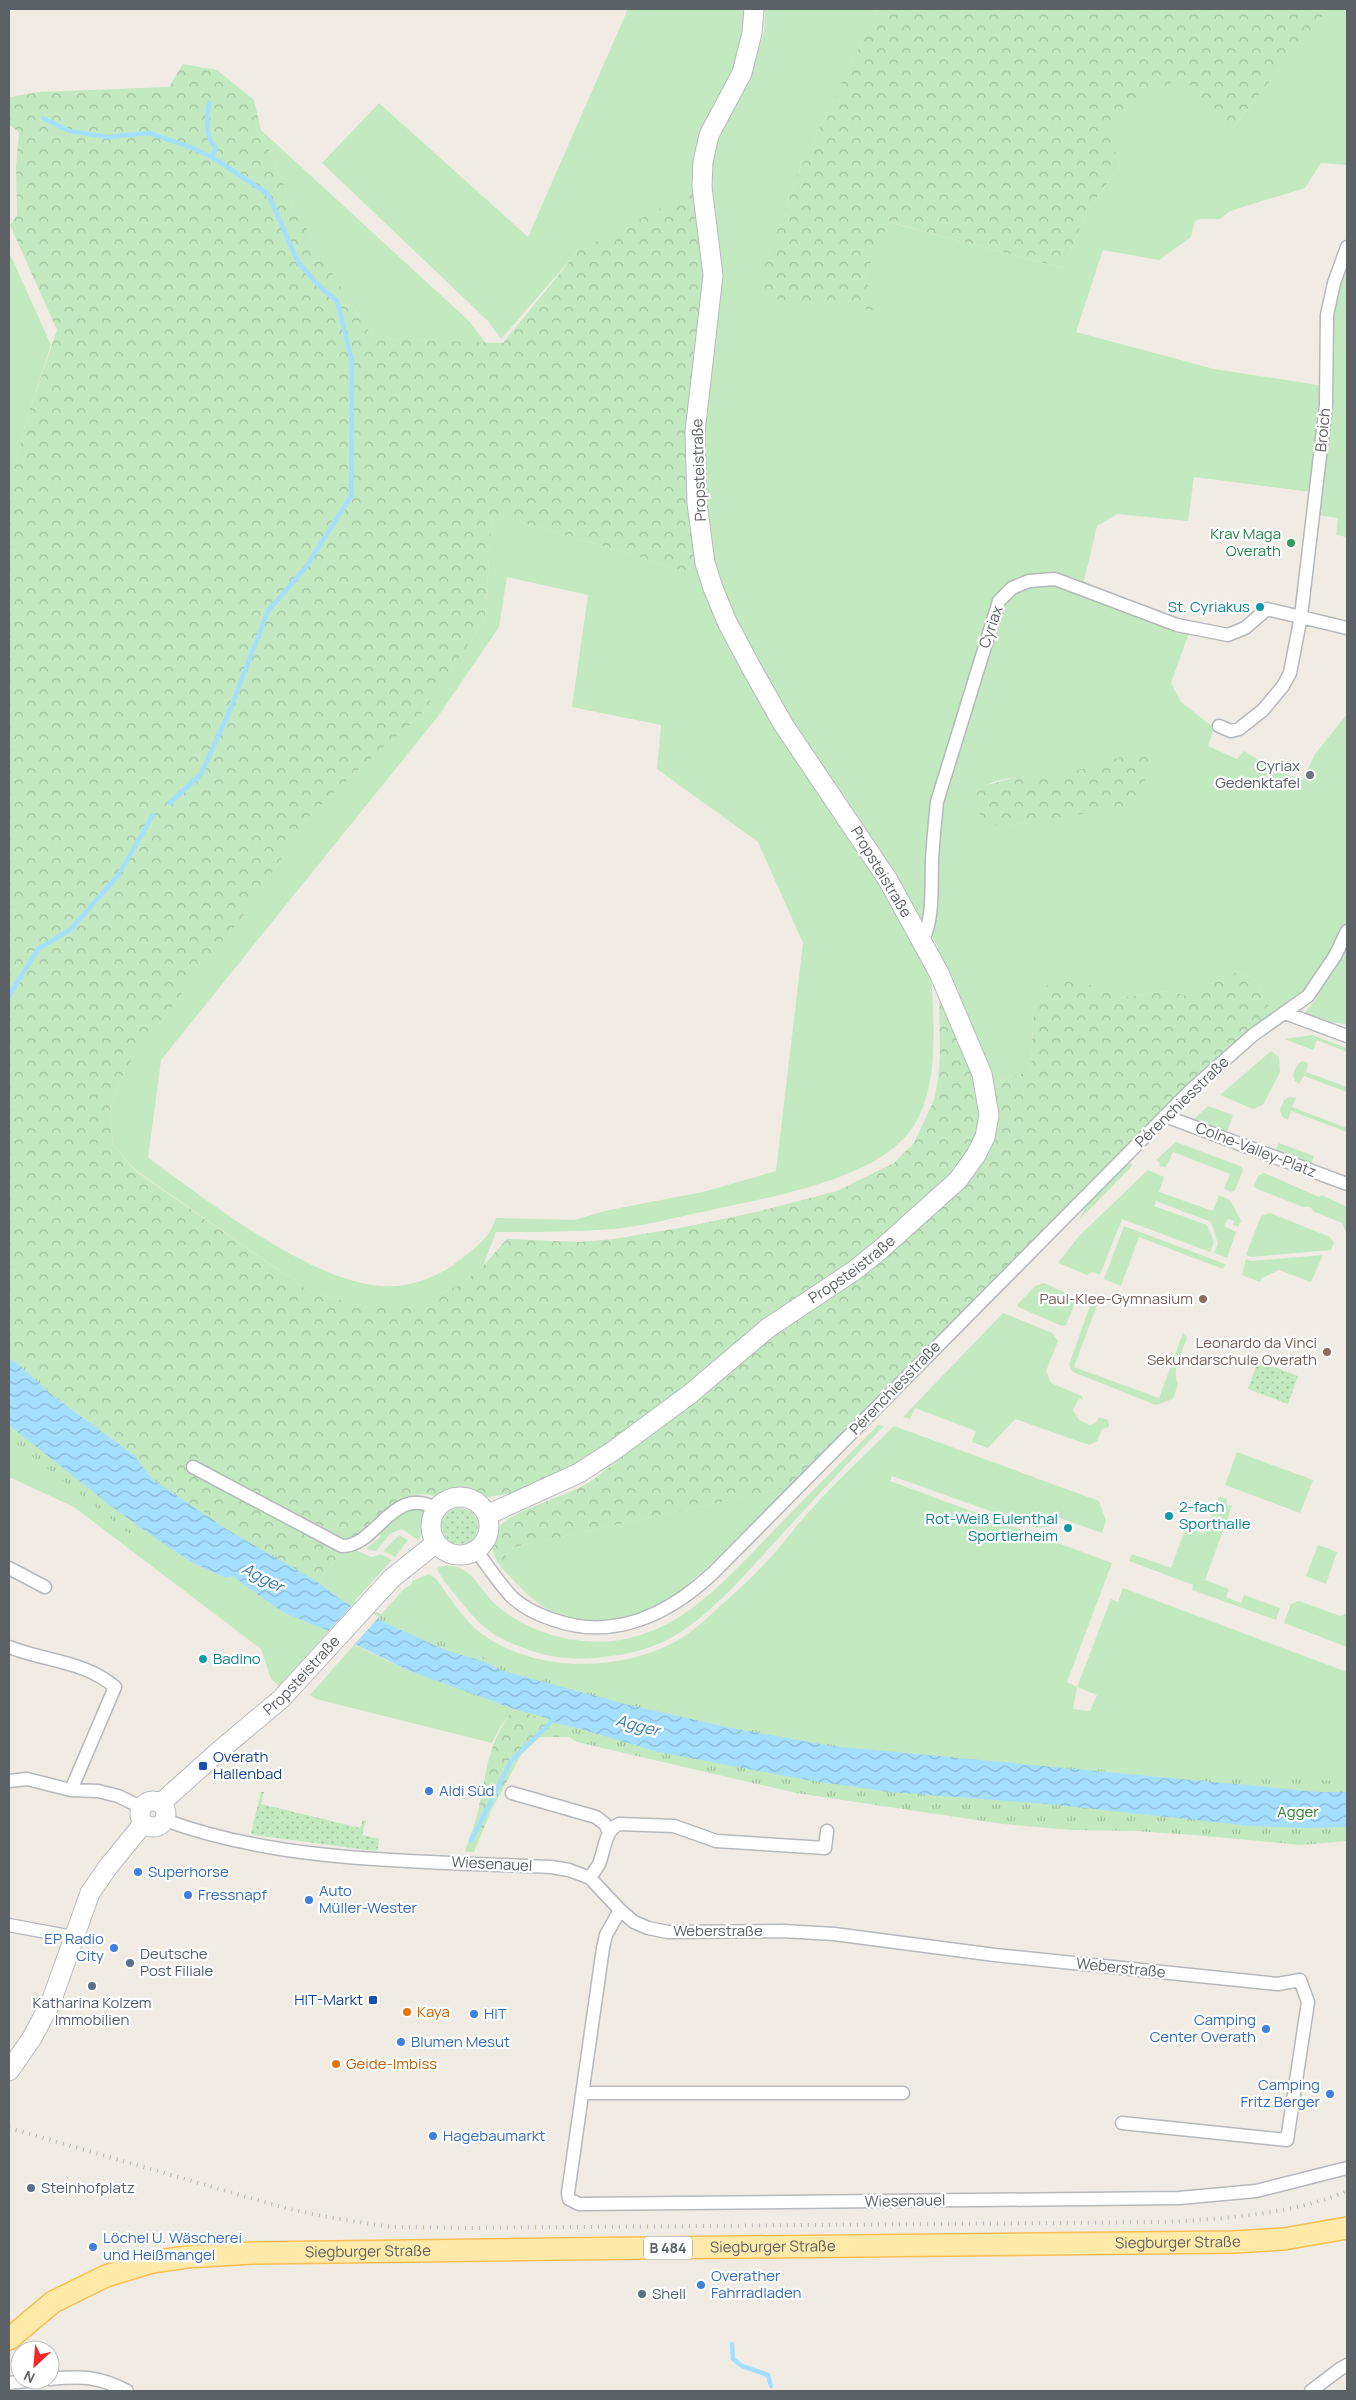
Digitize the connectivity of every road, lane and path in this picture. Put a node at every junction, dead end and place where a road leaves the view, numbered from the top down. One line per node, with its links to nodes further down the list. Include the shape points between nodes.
1 (754, 9): 7 (street, Propsteistraße, via 752,33 742,72 709,135 703,162 702,187 713,275 695,432 696,503 705,563 727,622 756,677 783,724 888,880)
2 (1347, 247): 3 (street, Broich, via 1334,282 1328,314 1326,405)
3 (1301, 616): 4 (street, Cyriax); 5 (street, via 1290,673 1283,686 1263,710 1239,729 1231,731); 7 (street, Cyriax, via 1267,609 1245,628 1228,634 1177,624 1054,579 1029,581 1012,588 1000,601 937,802 931,899)
4 (1347, 628)
5 (1219, 726)
6 (1347, 931): 8 (street, via 1336,956 1308,996)
7 (922, 942): 14 (street, Propsteistraße, via 954,1004 982,1074 986,1095 989,1116 985,1137 958,1180 880,1250 768,1328 649,1426 579,1473)
8 (1286, 1012): 9 (street); 10 (street, Pérenchiesstraße, via 1253,1035)
9 (1347, 1036)
10 (1165, 1116): 11 (street, Colne-Valley-Platz); 16 (street, Pérenchiesstraße, via 713,1573 681,1600 654,1616 631,1624 599,1628 575,1626 546,1618 512,1597)
11 (1347, 1184)
12 (193, 1467): 13 (street, via 342,1546 352,1546 400,1507 424,1502)
13 (437, 1509): 14 (street, via 449,1499 467,1497 481,1506); 15 (street, via 431,1522)
14 (487, 1515): 16 (street, via 487,1534)
15 (436, 1542): 16 (street, via 448,1553 456,1555); 23 (street, Propsteistraße, via 392,1578 314,1666 266,1714 219,1751)
16 (476, 1550)
17 (9, 1568): 18 (street)
18 (45, 1587)
19 (9, 1647): 21 (street, via 77,1666 103,1676 115,1686)
20 (9, 1781): 21 (street, via 27,1779)
21 (72, 1790): 24 (street, via 118,1796)
22 (512, 1793): 26 (street, via 596,1817)
23 (163, 1812): 24 (street, via 148,1801); 27 (street, Wiesenauel, via 196,1831 299,1851 379,1859 551,1867)
24 (142, 1816): 30 (street, via 90,1893)
25 (827, 1831): 26 (street, via 826,1848 716,1841 674,1826 619,1824)
26 (609, 1832): 27 (street, via 599,1863)
27 (590, 1878): 28 (street, Wiesenauel)
28 (620, 1910): 32 (street, Wiesenauel, via 606,1935 603,1948); 34 (street, Weberstraße, via 634,1922 668,1932 834,1934 995,1955 1278,1984 1300,1980 1308,2002 1287,2140)
29 (9, 1925): 30 (street)
30 (73, 1937): 31 (street, via 51,2002)
31 (9, 2071)
32 (584, 2093): 33 (street); 35 (street, Wiesenauel, via 568,2193 569,2199 579,2204 1179,2198 1256,2191)
33 (903, 2093)
34 (1122, 2123)
35 (1347, 2168)
36 (1347, 2228): 37 (main road, Siegburger Straße / B 484, via 1233,2242 252,2253 187,2257 152,2262 106,2276 54,2302)
37 (9, 2339)
38 (1347, 2365): 41 (street)
39 (60, 2378): 40 (street, via 84,2376)
40 (128, 2391)
41 (1311, 2391)

